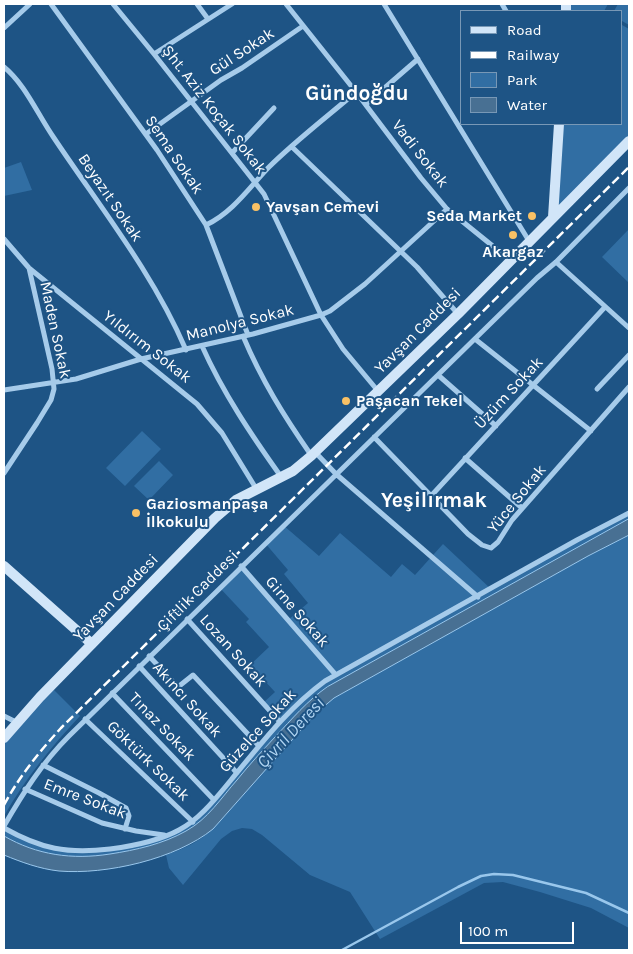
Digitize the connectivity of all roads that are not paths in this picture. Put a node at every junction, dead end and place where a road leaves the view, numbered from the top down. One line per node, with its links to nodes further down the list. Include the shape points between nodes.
1 (30, 4): 10 (street)
2 (51, 4): 19 (street, Sema Sokak)
3 (113, 4): 11 (street, Şht. Aziz Koçak Sokak)
4 (197, 4): 8 (street)
5 (232, 4): 8 (street)
6 (286, 4): 9 (street, Vadi Sokak)
7 (384, 4): 12 (street)
8 (208, 18): 11 (street)
9 (303, 26): 14 (street, Vadi Sokak); 15 (street, Gül Sokak)
10 (4, 28)
11 (154, 54): 15 (street, Şht. Aziz Koçak Sokak)
12 (418, 59): 16 (street); 29 (street)
13 (4, 67): 41 (street, Beyazıt Sokak, via 17,79 126,244 165,305)
14 (356, 92): 16 (street, Vadi Sokak); 21 (street)
15 (192, 102): 19 (street, Gül Sokak); 22 (street, Şht. Aziz Koçak Sokak)
16 (366, 104): 25 (street, Vadi Sokak)
17 (274, 108): 22 (street)
18 (559, 125): 26 (street)
19 (146, 134): 27 (street, Sema Sokak)
20 (629, 141): 26 (street, Yavşan Caddesi)
21 (292, 147): 23 (street, via 268,168); 30 (street)
22 (232, 152): 23 (street, Şht. Aziz Koçak Sokak)
23 (256, 184): 27 (street, via 217,220); 36 (street, Şht. Aziz Koçak Sokak, via 271,207)
24 (629, 188): 32 (street, Çiftlik Caddesi)
25 (447, 209): 30 (street, Manolya Sokak); 31 (street, Vadi Sokak)
26 (553, 217): 29 (street, Yavşan Caddesi)
27 (206, 225): 38 (street, Sema Sokak)
28 (4, 239): 33 (street, Yıldırım Sokak)
29 (530, 241): 31 (street, Yavşan Caddesi)
30 (400, 252): 35 (street); 36 (street, Manolya Sokak, via 347,298)
31 (510, 260): 35 (street, Yavşan Caddesi)
32 (556, 262): 34 (street); 39 (street, Çiftlik Caddesi)
33 (29, 268): 43 (street, Yıldırım Sokak); 45 (street, Maden Sokak)
34 (605, 307): 37 (street); 46 (street, Üzüm Sokak)
35 (458, 314): 50 (street, Yavşan Caddesi)
36 (321, 315): 38 (street, Manolya Sokak); 50 (street, Şht. Aziz Koçak Sokak, via 343,350)
37 (629, 328)
38 (246, 336): 40 (street, Manolya Sokak); 54 (street, Sema Sokak, via 266,386)
39 (475, 338): 44 (street, Çiftlik Caddesi); 46 (street)
40 (202, 346): 41 (street, Manolya Sokak); 58 (street, via 213,371)
41 (186, 350): 43 (street, Manolya Sokak)
42 (629, 355): 48 (street)
43 (141, 359): 45 (street, Manolya Sokak); 59 (street, Yıldırım Sokak, via 197,404 214,422)
44 (438, 375): 51 (street); 53 (street, Çiftlik Caddesi)
45 (54, 383): 49 (street, Manolya Sokak); 56 (street, Maden Sokak, via 53,394 45,410)
46 (534, 385): 51 (street, Üzüm Sokak); 52 (street)
47 (629, 387): 52 (street, Yüce Sokak)
48 (597, 389)
49 (4, 390)
50 (379, 391): 54 (street, Yavşan Caddesi)
51 (496, 426): 55 (street, Üzüm Sokak)
52 (591, 431): 61 (street, Yüce Sokak)
53 (374, 437): 57 (street, Çiftlik Caddesi); 60 (street, Yüce Sokak)
54 (313, 454): 57 (street, Sema Sokak); 58 (street, Yavşan Caddesi)
55 (465, 458): 60 (street, Üzüm Sokak); 61 (street)
56 (4, 473)
57 (336, 474): 64 (street, Çiftlik Caddesi); 66 (street, Sema Sokak)
58 (282, 478): 59 (street, Yavşan Caddesi)
59 (257, 490): 68 (street, Yavşan Caddesi, via 236,500 215,518)
60 (431, 496): 61 (street, Yüce Sokak, via 468,534 488,548 496,545)
61 (522, 508)
62 (629, 514): 66 (street, Güzelce Sokak)
63 (4, 566): 68 (street)
64 (241, 566): 67 (street, Çiftlik Caddesi); 71 (street, Girne Sokak)
65 (4, 575): 68 (street)
66 (478, 596): 71 (street, Güzelce Sokak)
67 (187, 619): 69 (street, Çiftlik Caddesi); 76 (street, Lozan Sokak)
68 (90, 646): 75 (street, Yavşan Caddesi)
69 (149, 656): 70 (street, Çiftlik Caddesi); 78 (street, via 178,687 193,675)
70 (139, 666): 72 (street, Çiftlik Caddesi); 80 (street, Akıncı Sokak)
71 (335, 674): 76 (street, Güzelce Sokak, via 314,689)
72 (112, 693): 74 (street, Çiftlik Caddesi); 82 (street, Tınaz Sokak)
73 (4, 716): 75 (street)
74 (86, 719): 79 (street, Çiftlik Caddesi); 83 (street, Göktürk Sokak)
75 (16, 722): 77 (street, Yavşan Caddesi)
76 (280, 722): 78 (street, Güzelce Sokak)
77 (4, 738)
78 (259, 746): 80 (street, Güzelce Sokak)
79 (43, 766): 81 (street, Çiftlik Caddesi); 85 (street, via 126,808 129,816)
80 (237, 773): 82 (street, Güzelce Sokak)
81 (25, 789): 84 (street, Çiftlik Caddesi); 85 (street, Emre Sokak, via 90,818)
82 (214, 800): 83 (street, Güzelce Sokak)
83 (193, 822): 86 (street, Güzelce Sokak)
84 (4, 827): 86 (street, Güzelce Sokak, via 35,844 81,851 118,848)
85 (125, 829): 86 (street, Emre Sokak)
86 (167, 836)

